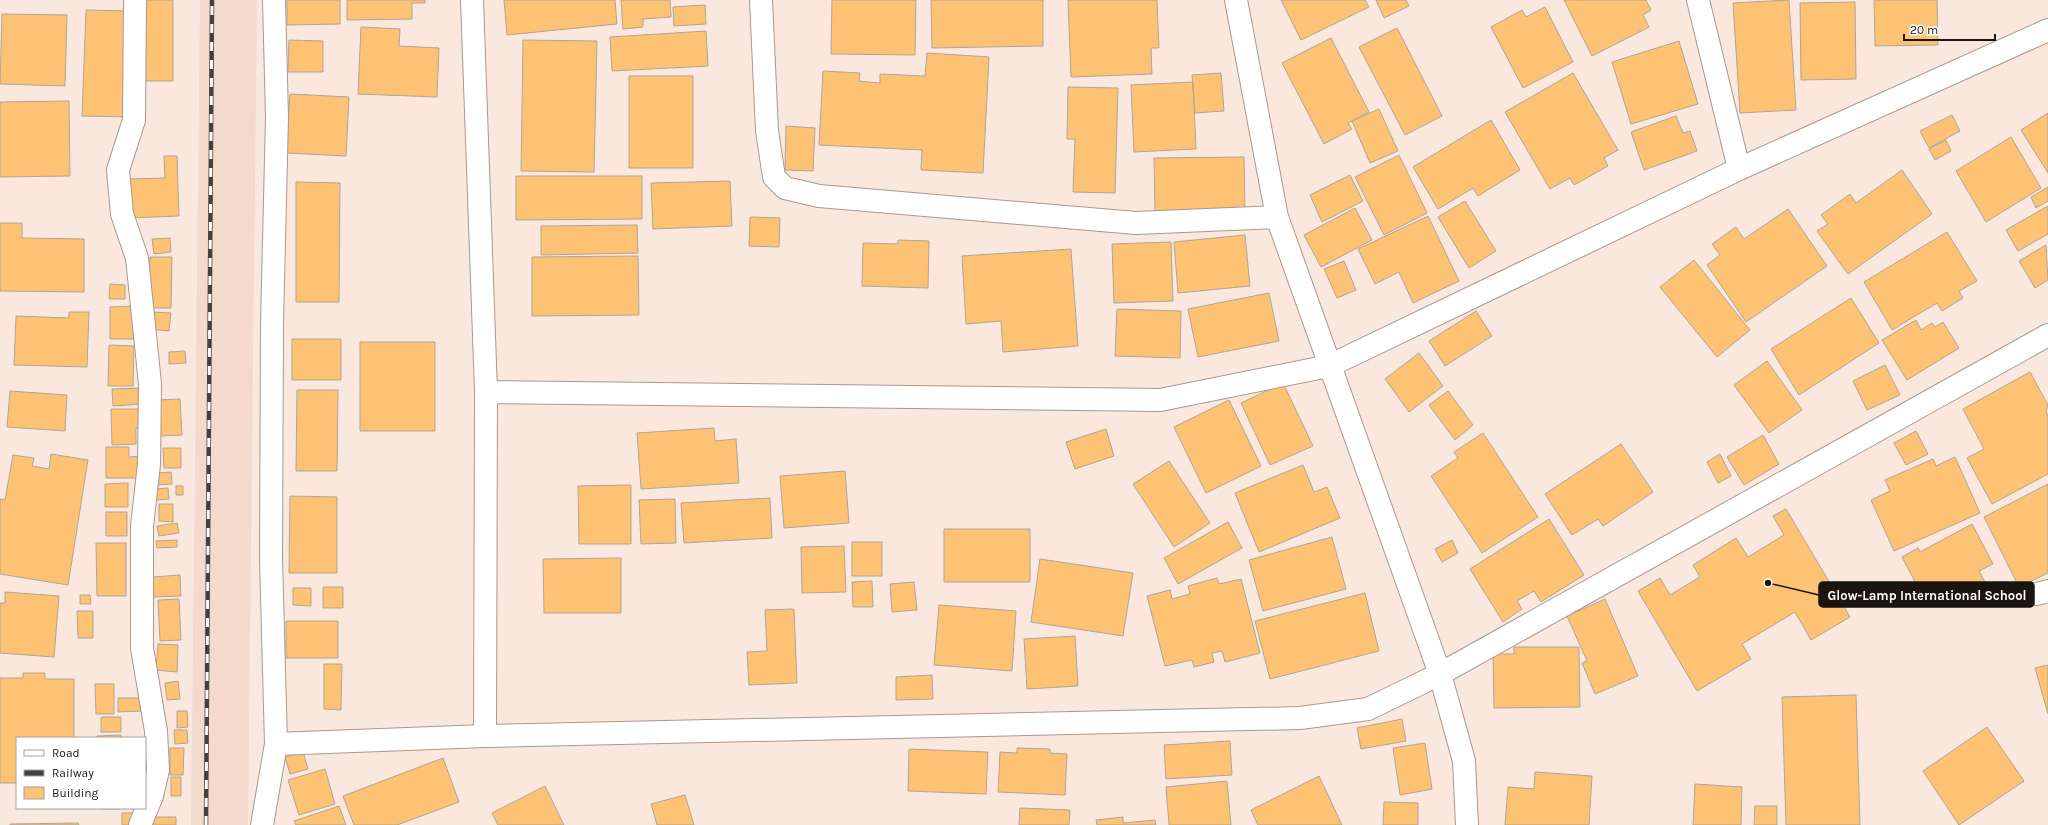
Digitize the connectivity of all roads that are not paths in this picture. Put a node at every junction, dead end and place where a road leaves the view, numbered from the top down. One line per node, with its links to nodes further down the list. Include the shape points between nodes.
1 (135, 0): 16 (street, via 134,120 118,170 122,214 137,258 150,384 149,464 142,526 142,648 156,731 158,770 152,796)
2 (274, 0): 15 (street, via 277,117 272,324 271,558)
3 (472, 0): 12 (street)
4 (761, 0): 9 (street, via 768,131 774,177 785,188 819,196 1136,223)
5 (1236, 0): 9 (street)
6 (1698, 0): 8 (street)
7 (2048, 30): 8 (street)
8 (1739, 169): 11 (street)
9 (1277, 217): 11 (street)
10 (2048, 335): 13 (street)
11 (1329, 366): 12 (street, via 1160,400); 13 (street)
12 (486, 392): 14 (street)
13 (1440, 674): 14 (street, via 1368,709 1300,718); 18 (street, via 1464,761)
14 (485, 736): 15 (street)
15 (276, 744): 17 (street)
16 (140, 825)
17 (262, 825)
18 (1467, 825)

